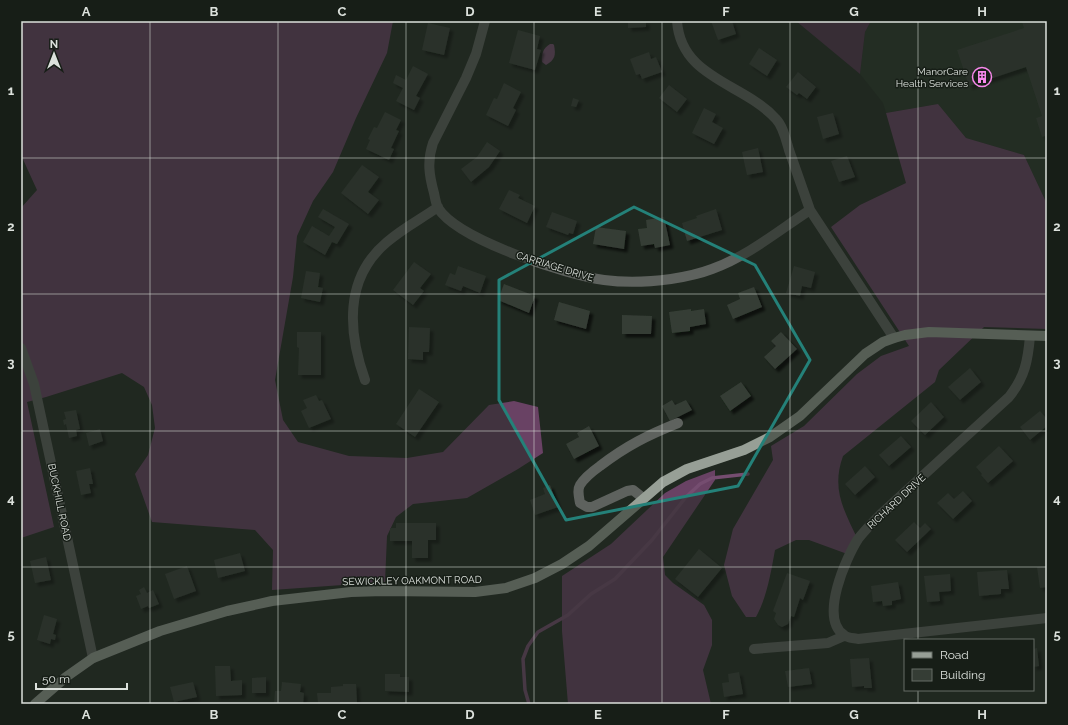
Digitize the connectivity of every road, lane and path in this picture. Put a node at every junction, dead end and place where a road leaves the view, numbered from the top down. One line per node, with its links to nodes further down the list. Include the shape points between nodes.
1 (485, 21): 3 (street, CARRIAGE DRIVE, via 466,78 429,153 429,175)
2 (677, 21): 4 (street, via 684,49 693,61 768,110 778,120)
3 (438, 207): 4 (street, CARRIAGE DRIVE, via 455,225 525,258 590,278 625,282 669,279 711,270 750,250); 9 (street, via 386,243 374,255 357,285 353,316 354,333)
4 (810, 210): 7 (street)
5 (1030, 336): 6 (main road, SEWICKLEY OAKMONT ROAD); 7 (main road, SEWICKLEY OAKMONT ROAD, via 929,332); 13 (street, RICHARD DRIVE, via 1025,370 1009,397 866,528 853,548 834,599 833,617 838,630)
6 (1047, 336)
7 (894, 338): 11 (main road, SEWICKLEY OAKMONT ROAD, via 865,354 800,416 770,437 744,450 687,469 663,482)
8 (21, 348): 15 (street, BUCKHILL ROAD, via 34,384)
9 (365, 380)
10 (678, 423): 11 (street, via 643,438 616,454 589,475 580,486 580,503 587,507 633,490)
11 (643, 498): 15 (main road, SEWICKLEY OAKMONT ROAD, via 575,556 549,572 506,588 475,592 351,592 248,605 200,618)
12 (1047, 618): 13 (street, via 858,638)
13 (844, 636): 14 (street, via 828,643)
14 (754, 649)
15 (93, 658): 16 (main road, SEWICKLEY OAKMONT ROAD, via 66,677)
16 (36, 704)

